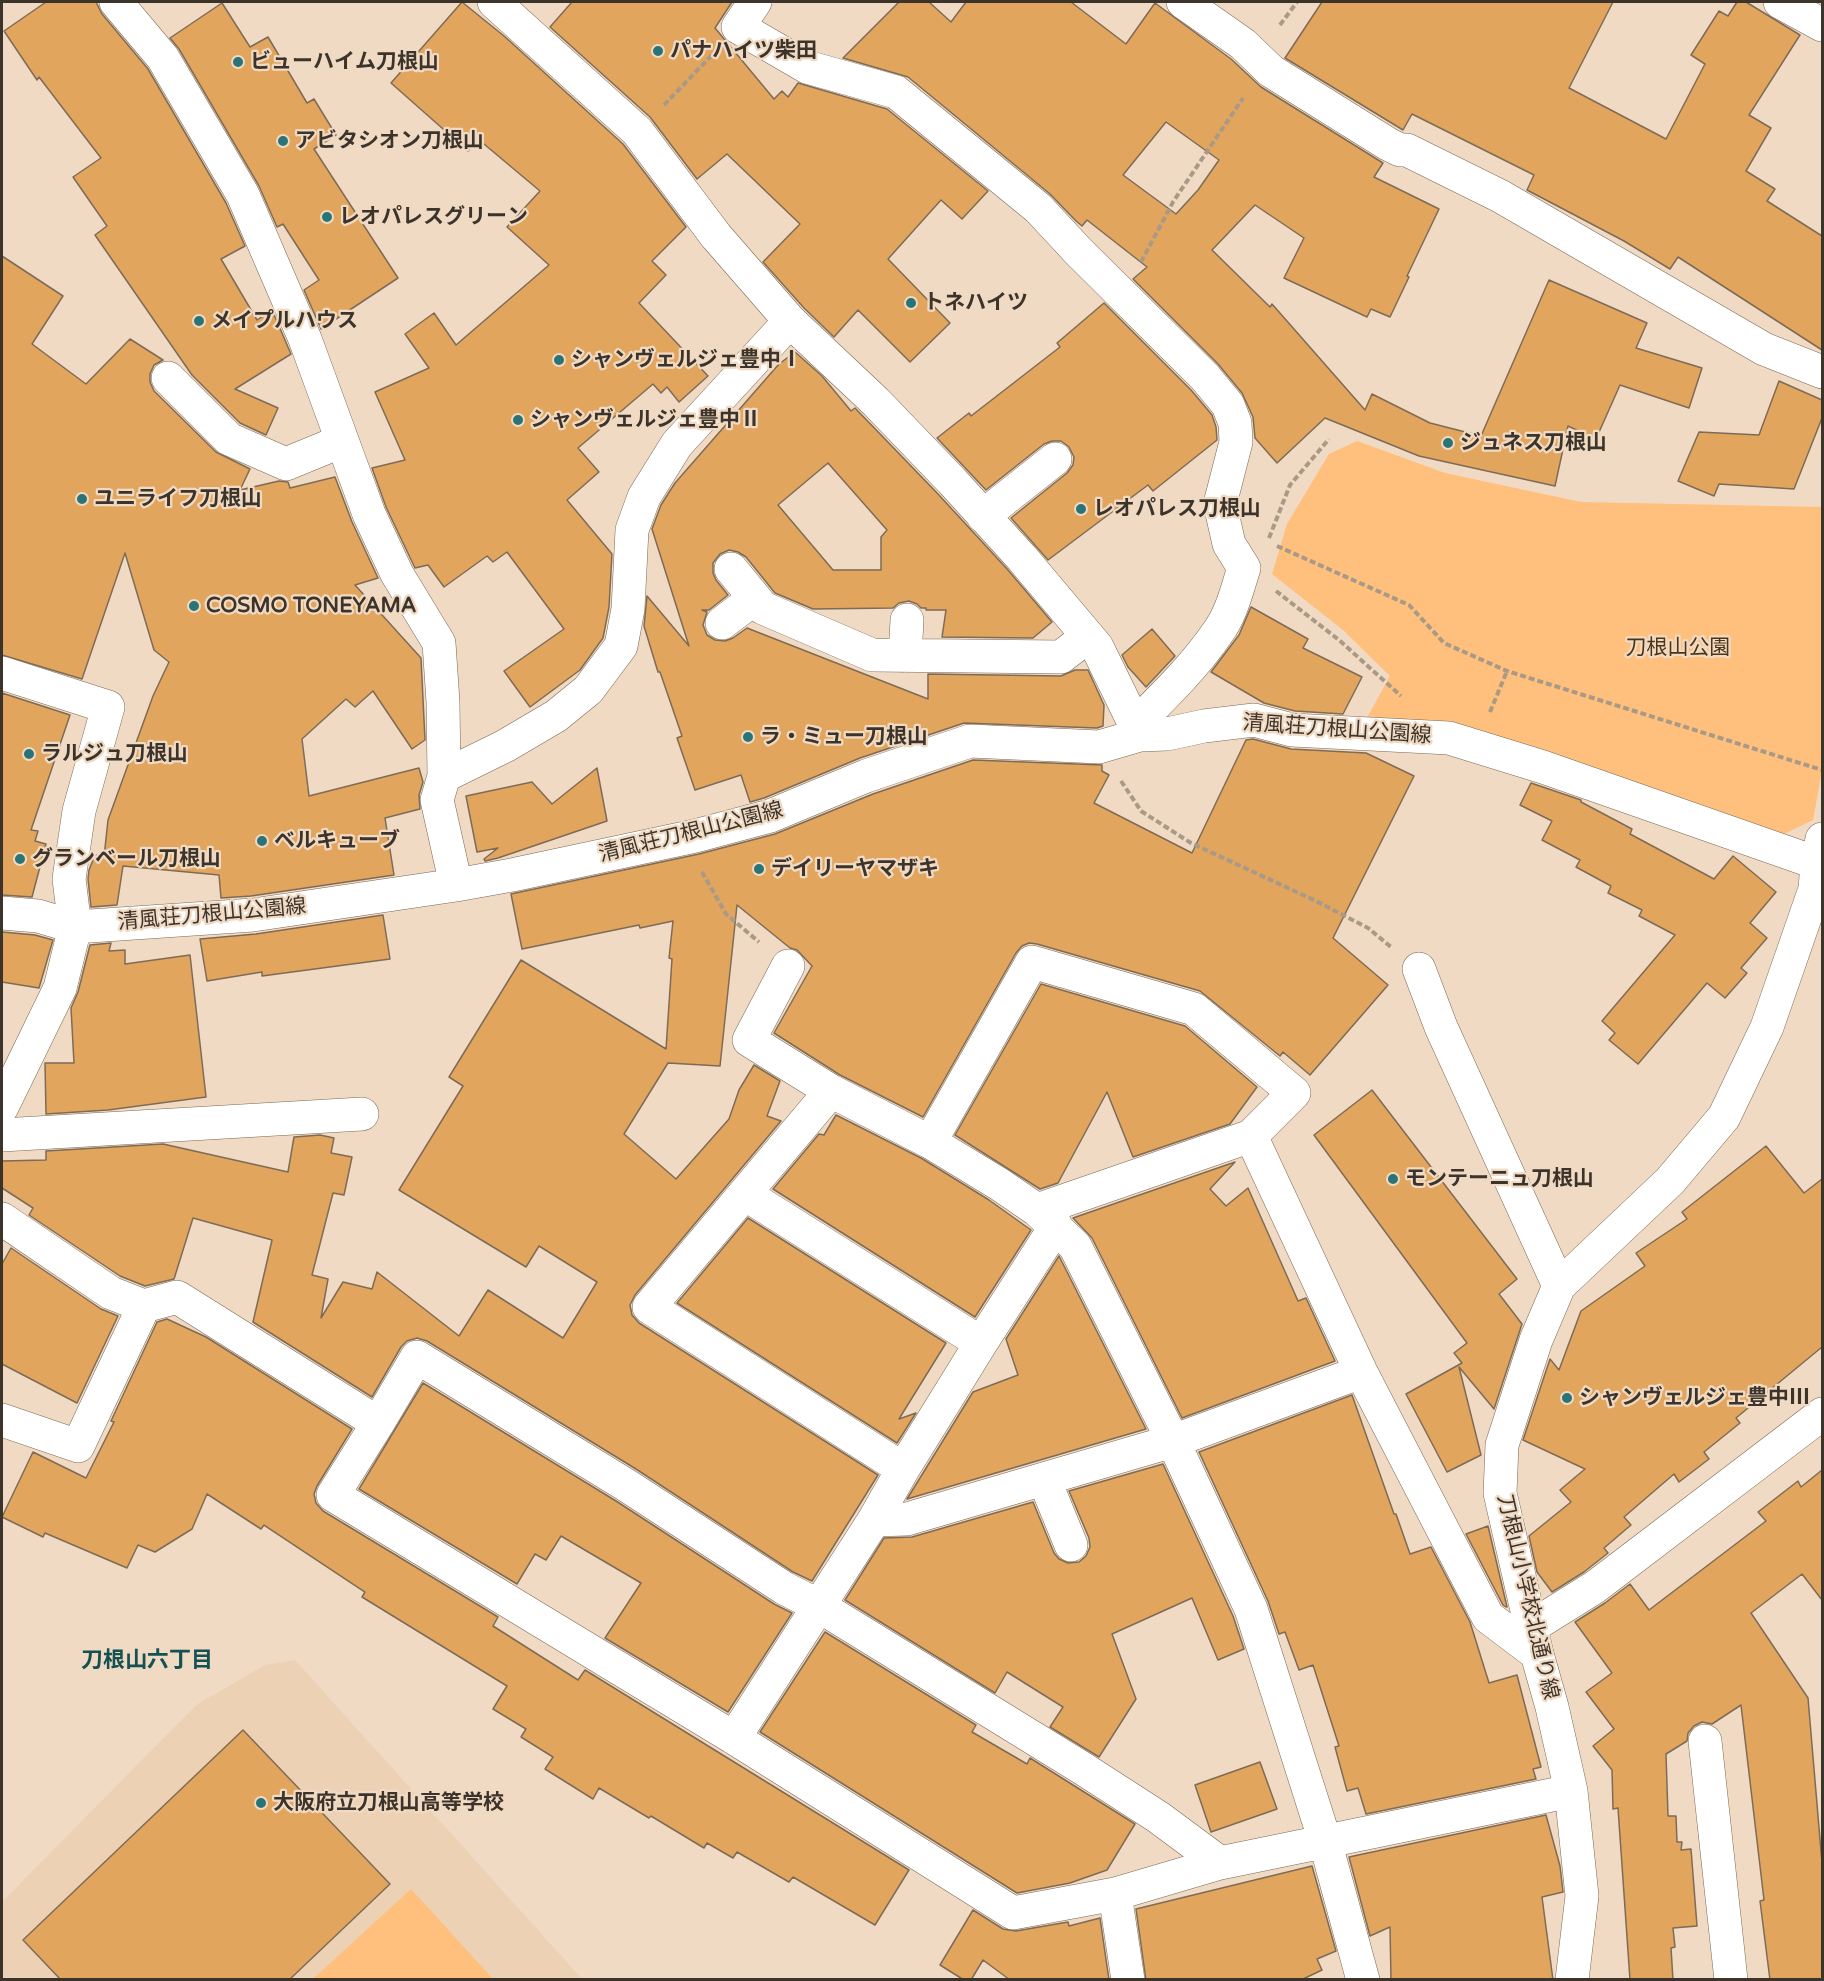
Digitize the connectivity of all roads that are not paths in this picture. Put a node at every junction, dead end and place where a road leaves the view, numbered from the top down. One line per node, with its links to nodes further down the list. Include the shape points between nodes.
1 (116, 2): 10 (street, via 163,58 243,195 305,339)
2 (494, 2): 7 (street, via 637,131 716,236)
3 (1183, 2): 8 (street, via 1268,68 1388,144 1500,196 1764,349)
4 (1790, 3): 6 (street)
5 (747, 14): 20 (street, via 807,67 896,92 1038,208 1228,405 1235,423 1236,442 1220,504 1229,544 1244,568 1219,631)
6 (1822, 25)
7 (790, 321): 12 (street, via 876,402); 21 (street, via 677,444 644,497 632,530 628,609 621,646 588,690 556,716)
8 (1822, 372)
9 (168, 378): 10 (street, via 230,439 286,464)
10 (342, 441): 21 (street, via 378,534 439,643)
11 (1055, 459): 12 (street)
12 (983, 516): 17 (street)
13 (731, 569): 14 (street)
14 (755, 598): 16 (street); 18 (street, via 763,608 872,656)
15 (907, 620): 18 (street)
16 (722, 623)
17 (1088, 636): 18 (street, via 1061,657); 20 (street)
18 (905, 656)
19 (2, 673): 25 (street, via 108,707 79,811 72,856 69,879)
20 (1138, 730): 22 (street, 清風荘刀根山公園線, via 1167,734 1254,720 1293,730 1449,738 1543,767); 23 (street, 清風荘刀根山公園線, via 1099,747 970,741 866,776 770,816 695,836)
21 (444, 776): 23 (street, via 437,800)
22 (1820, 874): 37 (street, 刀根山小学校北通り線, via 1767,1027 1724,1117 1670,1181)
23 (456, 885): 25 (street, 清風荘刀根山公園線, via 253,915)
24 (2, 913): 25 (street, 清風荘刀根山公園線, via 38,916)
25 (75, 927): 29 (street, via 60,988)
26 (788, 966): 28 (street, via 749,1040)
27 (1419, 969): 37 (street)
28 (831, 1090): 33 (street); 34 (street)
29 (2, 1107)
30 (362, 1114): 31 (street)
31 (2, 1135)
32 (1251, 1136): 33 (street, via 1294,1093 1194,1009 1032,962); 35 (street); 40 (street)
33 (930, 1142): 35 (street)
34 (745, 1194): 39 (street); 45 (street, via 649,1307)
35 (1046, 1218): 39 (street); 44 (street, via 1075,1246)
36 (2, 1219): 38 (street, via 111,1293)
37 (1559, 1286): 50 (street, 刀根山小学校北通り線, via 1536,1340 1502,1445 1500,1493)
38 (144, 1306): 42 (street, via 78,1446); 43 (street, via 177,1297)
39 (981, 1343): 45 (street)
40 (1361, 1372): 44 (street); 50 (street, via 1488,1617)
41 (1822, 1414): 50 (street, via 1595,1587)
42 (2, 1420)
43 (378, 1423): 49 (street, via 417,1357 626,1485 784,1588); 51 (street, via 333,1495)
44 (1173, 1441): 46 (street); 54 (street, via 1251,1610)
45 (903, 1469): 47 (street)
46 (1044, 1479): 47 (street, via 907,1519); 48 (street)
47 (874, 1520): 49 (street)
48 (1071, 1545)
49 (819, 1606): 51 (street); 55 (street, via 1083,1768)
50 (1534, 1640): 53 (street, 刀根山小学校北通り線)
51 (734, 1738): 56 (street, via 1013,1913)
52 (1705, 1741): 60 (street)
53 (1571, 1791): 54 (street); 59 (street, 刀根山小学校北通り線, via 1582,1896)
54 (1325, 1841): 55 (street); 58 (street)
55 (1220, 1863): 56 (street)
56 (1115, 1894): 57 (street)
57 (1128, 1980)
58 (1364, 1980)
59 (1572, 1980)
60 (1731, 1980)

